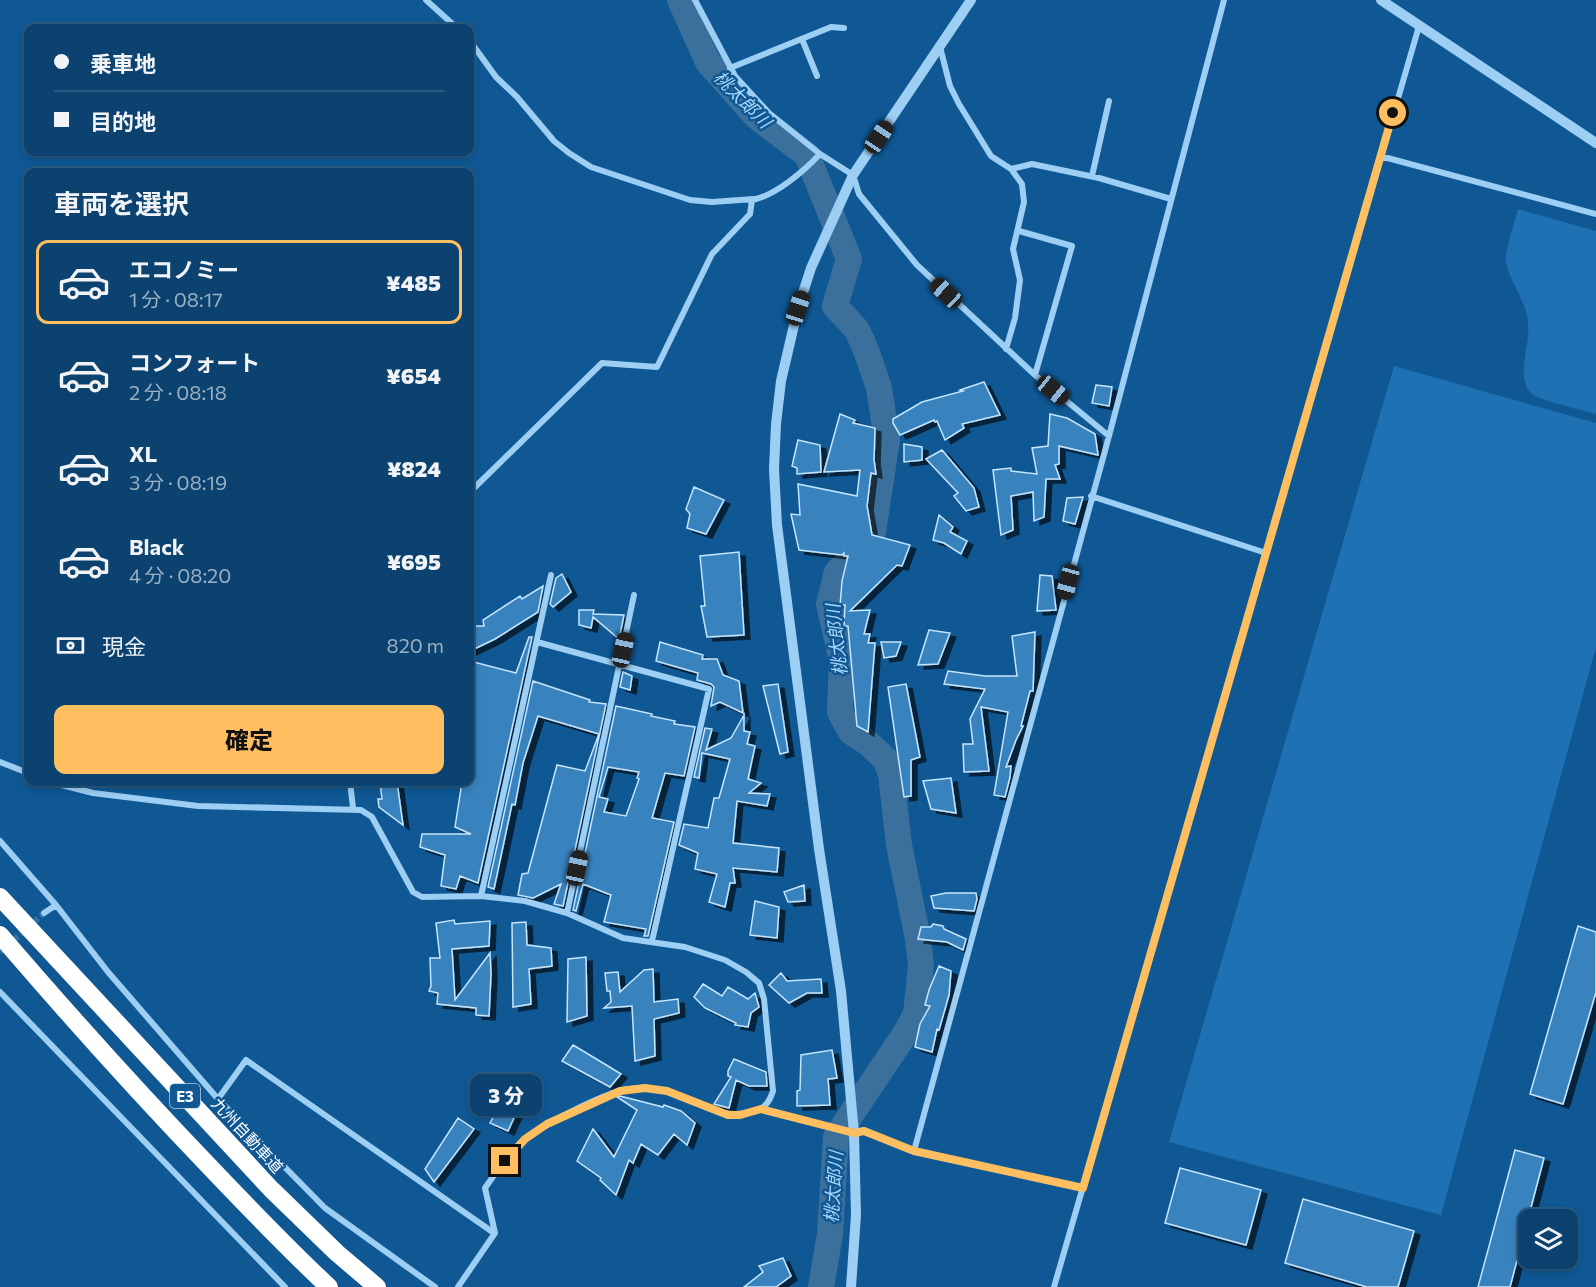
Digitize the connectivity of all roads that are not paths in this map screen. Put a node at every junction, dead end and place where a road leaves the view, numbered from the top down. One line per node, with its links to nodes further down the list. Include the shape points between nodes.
1 (426, 0): 6 (street)
2 (695, 0): 12 (street)
3 (971, 0): 10 (street)
4 (1224, 0): 22 (street)
5 (1381, 0): 7 (street)
6 (453, 24)
7 (1419, 26): 15 (street); 17 (street)
8 (844, 28): 9 (street, via 831,27)
9 (802, 39): 12 (street); 13 (street)
10 (940, 45): 18 (street, via 950,87 991,156); 19 (street)
11 (474, 47): 21 (street, via 554,141 591,166 690,200)
12 (730, 68): 16 (street, via 769,113)
13 (816, 76)
14 (1109, 102): 20 (street)
15 (1596, 143)
16 (820, 154): 19 (street); 21 (street, via 804,171)
17 (1380, 156): 23 (street); 30 (street)
18 (1011, 169): 20 (street, via 1032,164); 24 (street, via 1022,184 1024,202)
19 (853, 175): 25 (street, via 859,194 916,265); 51 (street, via 811,268 798,308 781,381 774,469 792,656 841,992)
20 (1092, 176): 22 (street)
21 (761, 198): 28 (street, via 752,200 750,213 712,254 657,367 602,363)
22 (1171, 199): 27 (street)
23 (1596, 214)
24 (1019, 231): 25 (street, via 1013,249 1020,280); 26 (street, via 1072,246)
25 (1006, 349): 26 (street)
26 (1035, 375): 27 (street)
27 (1108, 436): 29 (street)
28 (474, 488)
29 (1091, 496): 30 (street); 52 (street)
30 (1266, 553): 53 (street)
31 (551, 575): 33 (street)
32 (634, 595): 34 (street)
33 (537, 642): 34 (street); 41 (street)
34 (620, 664): 45 (street); 47 (street, via 709,689)
35 (0, 762): 36 (street)
36 (24, 771)
37 (66, 786): 39 (street, via 198,806)
38 (350, 786): 39 (street)
39 (353, 808): 41 (street, via 372,817 413,892 422,897)
40 (0, 841): 43 (street)
41 (481, 896): 45 (street, via 525,901)
42 (0, 897): 57 (highway, 九州自動車道 / E3, via 271,1189)
43 (56, 906): 44 (street); 49 (street)
44 (44, 913)
45 (567, 913): 47 (street, via 623,938)
46 (0, 935): 56 (highway, E3, via 158,1112)
47 (652, 941): 50 (street, via 725,960 759,983 773,1091 769,1103)
48 (0, 992): 55 (street)
49 (218, 1099): 54 (street, via 246,1060); 58 (street, via 325,1208)
50 (761, 1109): 51 (street); 54 (street, via 728,1115 667,1091 645,1088 620,1091 594,1101 547,1124 525,1139 505,1161 485,1188)
51 (854, 1133): 52 (street, via 864,1131); 60 (street, via 856,1215)
52 (914, 1151): 53 (street)
53 (1083, 1188): 61 (street)
54 (495, 1233): 59 (street)
55 (285, 1287)
56 (329, 1287)
57 (377, 1287)
58 (435, 1287)
59 (458, 1287)
60 (851, 1287)
61 (1054, 1287)

